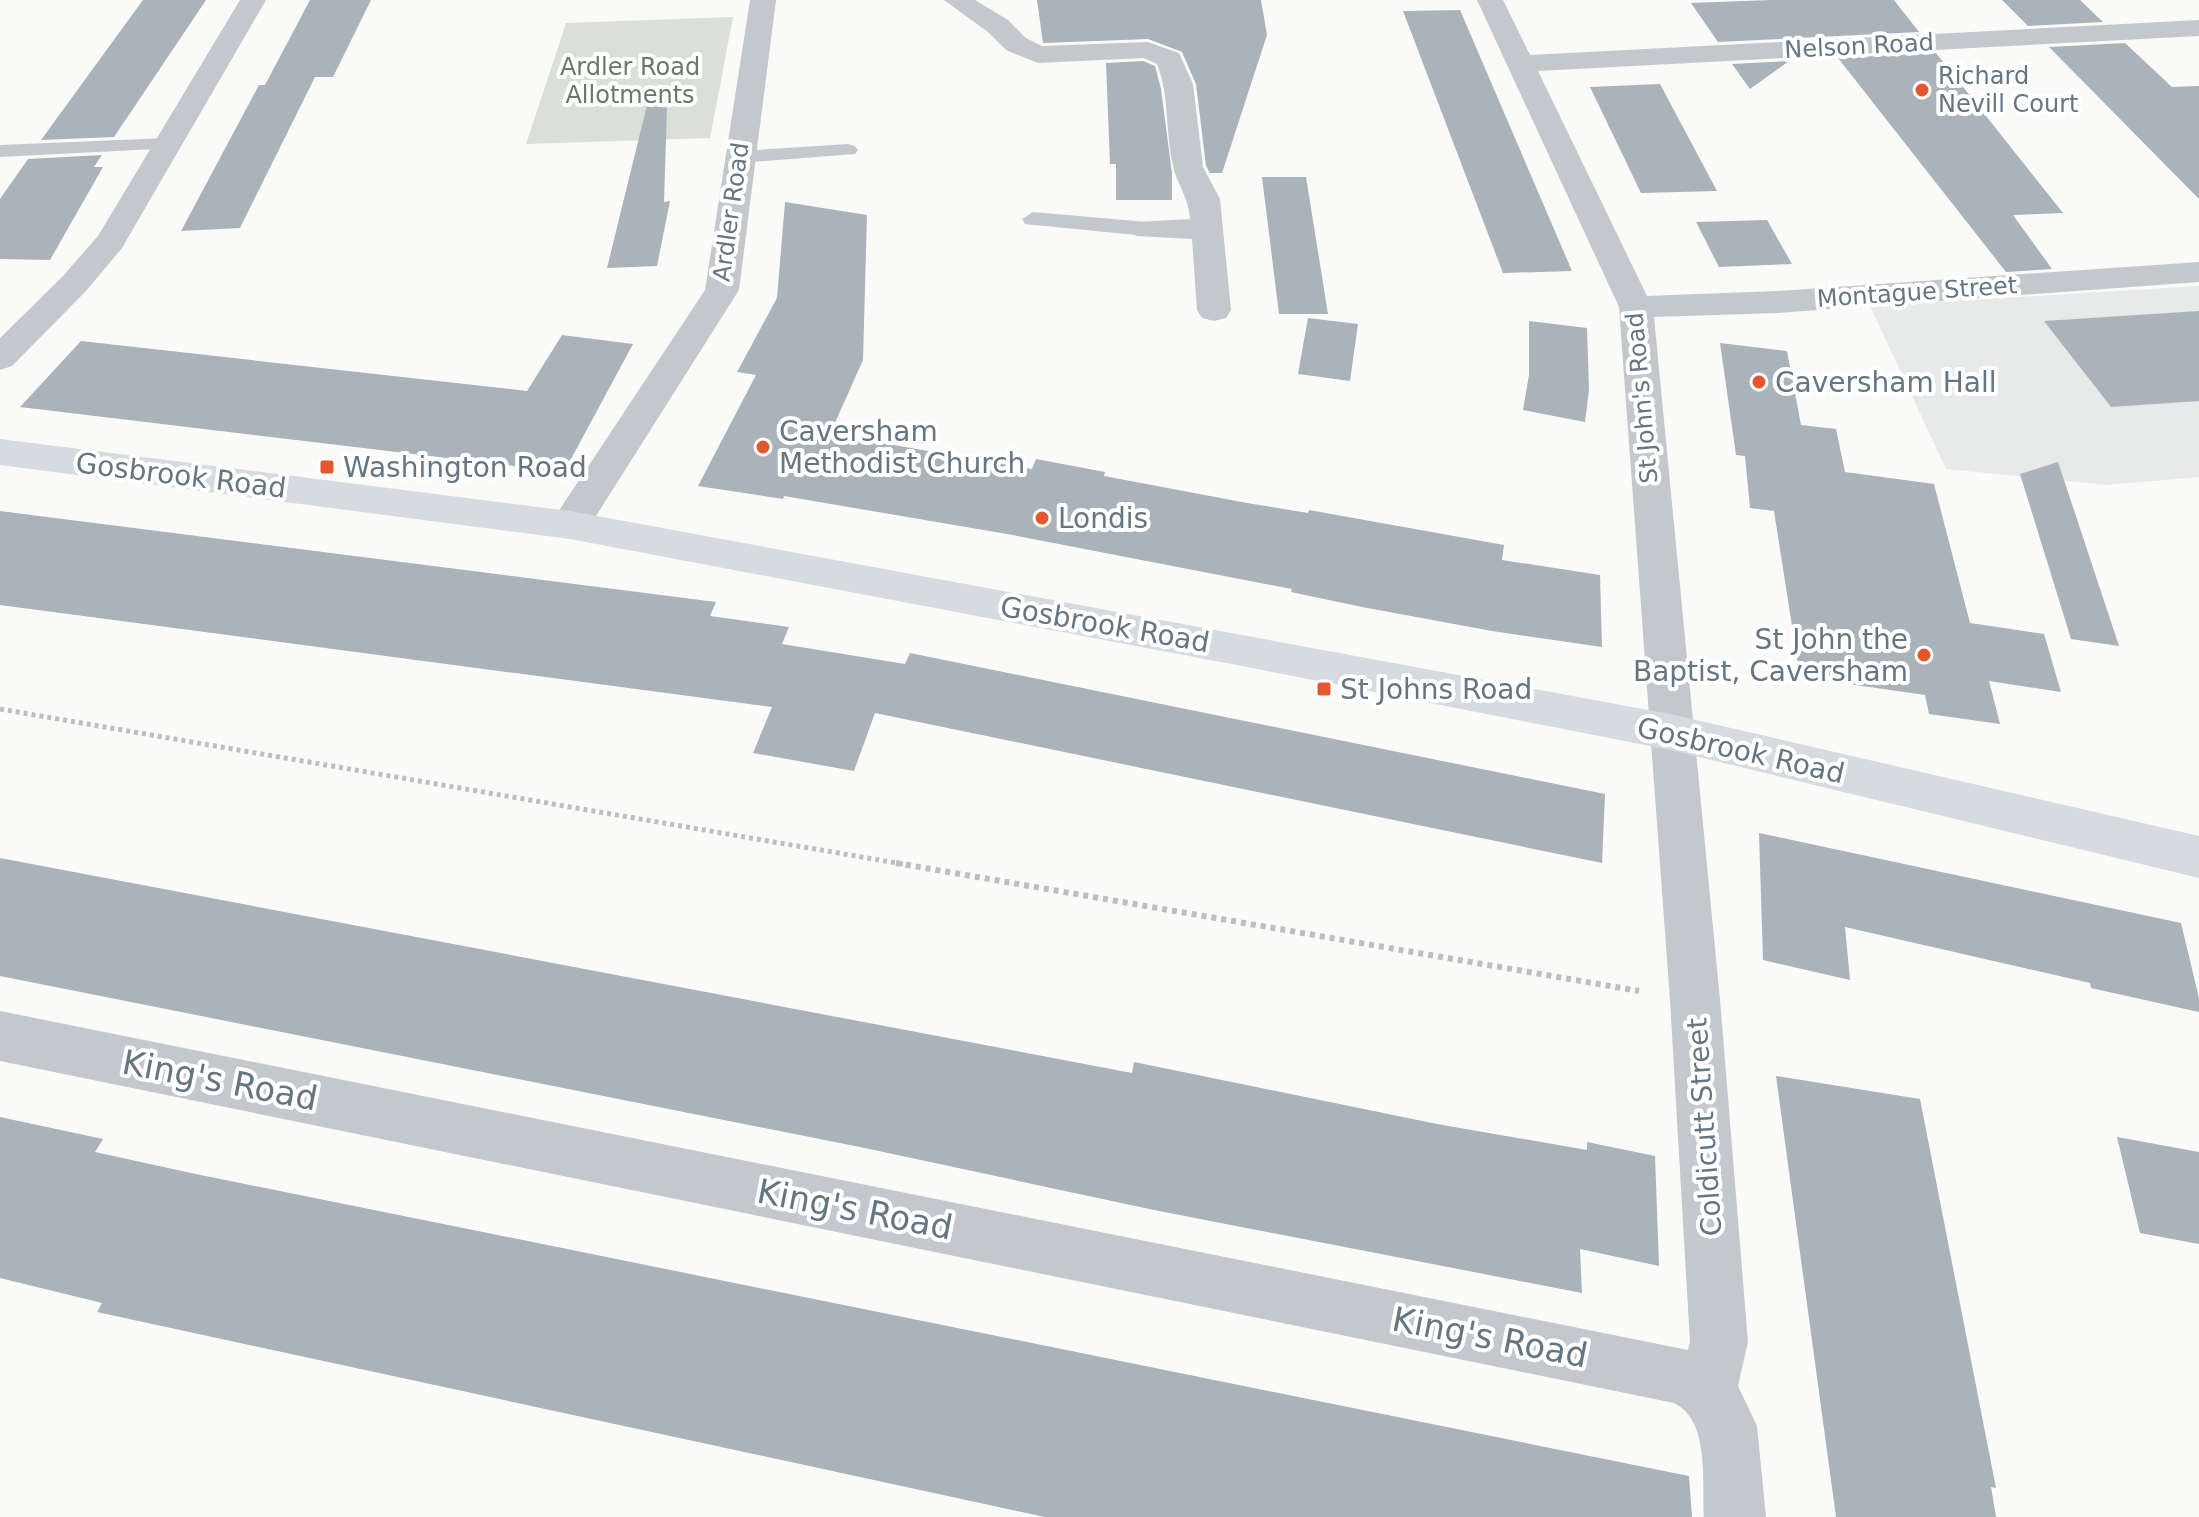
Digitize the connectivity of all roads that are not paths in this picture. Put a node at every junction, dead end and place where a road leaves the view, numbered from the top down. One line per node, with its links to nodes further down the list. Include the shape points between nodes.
1 (253, 0): 7 (street)
2 (763, 0): 10 (street, Ardler Road)
3 (957, 0): 13 (street, via 1034,54 1148,50 1169,59 1179,84 1188,167 1204,199)
4 (1490, 0): 6 (street, St John's Road)
5 (2199, 28): 6 (street, Nelson Road)
6 (1520, 64): 15 (street, St John's Road)
7 (167, 144): 9 (lane); 17 (street, via 111,241)
8 (848, 150): 10 (lane)
9 (0, 151)
10 (739, 157): 19 (street, Ardler Road, via 722,290)
11 (1033, 219): 12 (lane)
12 (1147, 229): 13 (street)
13 (1206, 229): 16 (street)
14 (2199, 272): 15 (street, Montague Street)
15 (1636, 307): 20 (street, St John's Road)
16 (1214, 310)
17 (0, 358)
18 (0, 452): 19 (main road, Gosbrook Road)
19 (570, 525): 20 (main road, Gosbrook Road)
20 (1670, 732): 21 (main road, Gosbrook Road); 23 (street, Coldicutt Street, via 1719,1342)
21 (2196, 862)
22 (0, 1036): 23 (street, King's Road, via 1678,1375)
23 (1708, 1389): 24 (street, via 1727,1426)
24 (1735, 1517)

